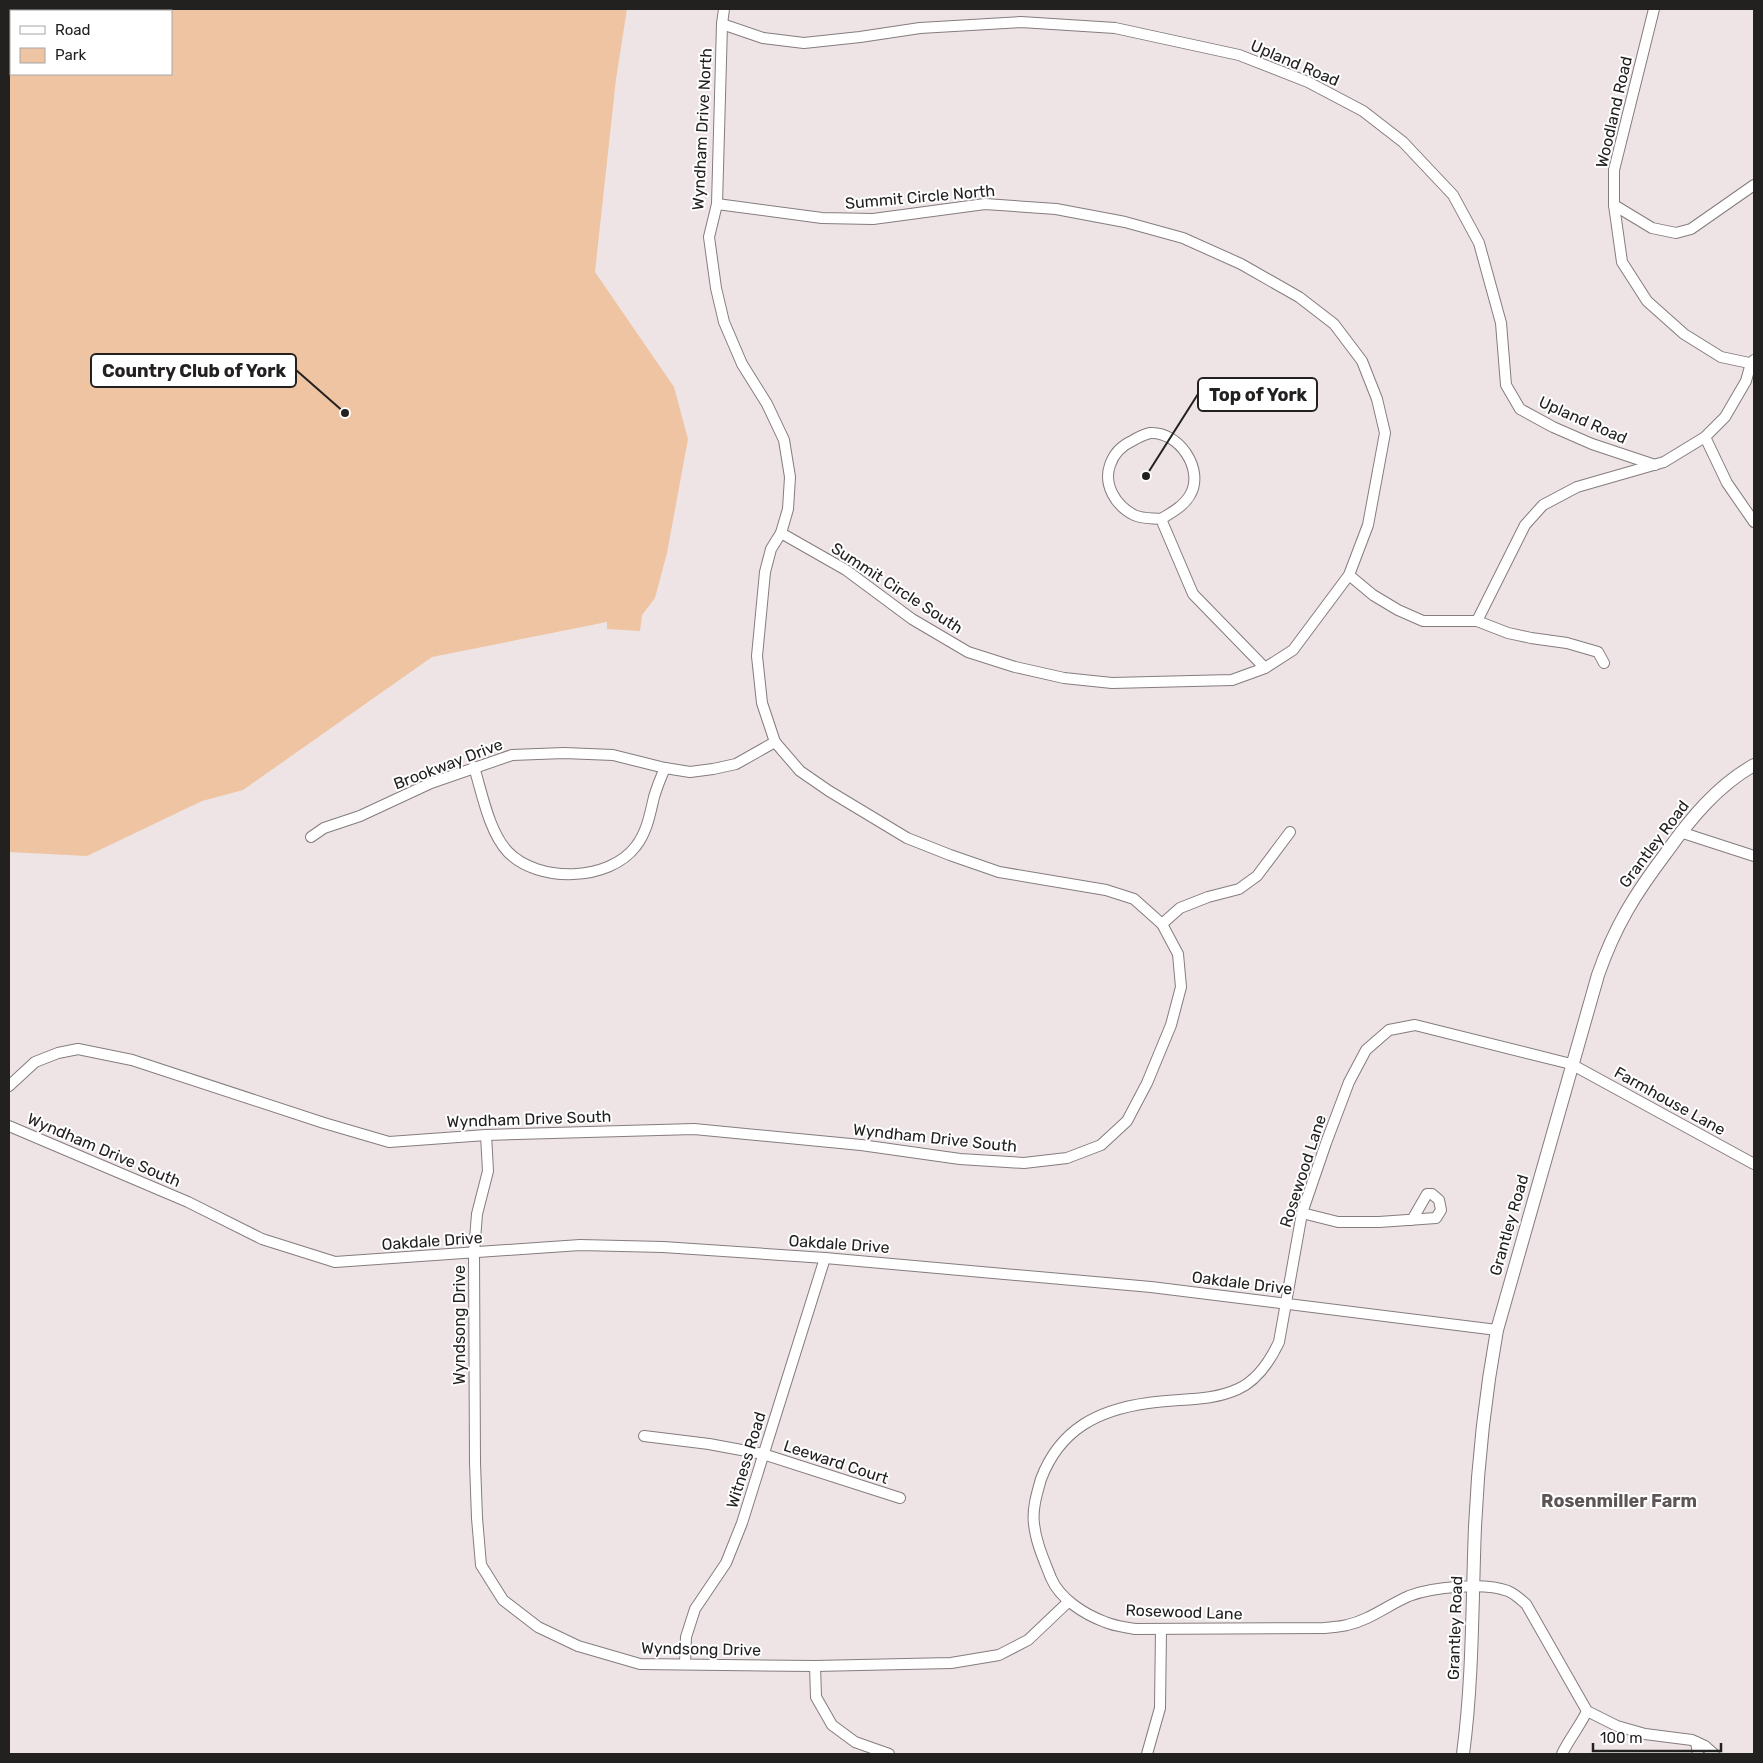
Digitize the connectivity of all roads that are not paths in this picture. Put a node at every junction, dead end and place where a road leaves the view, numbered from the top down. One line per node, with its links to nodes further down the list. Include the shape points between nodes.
1 (724, 9): 3 (street, Wyndham Drive North)
2 (1654, 9): 6 (street, Woodland Road, via 1614,170)
3 (722, 24): 5 (street, Wyndham Drive North); 9 (street, Upland Road, via 764,38 804,43 920,28 1021,22 1115,28 1239,55 1308,82 1363,111 1402,142 1453,195 1479,243 1501,323 1506,385 1520,409 1592,444)
4 (1754, 185): 6 (street, via 1691,229 1676,233 1652,228)
5 (717, 204): 12 (street, Summit Circle North, via 822,218 873,219 985,204 1056,208 1183,238 1240,264 1298,297 1334,324 1362,361 1377,399 1385,433); 13 (street, Wyndham Drive North, via 709,236 724,322 742,364 767,404 784,440 790,478 788,509)
6 (1614, 205): 7 (street, Woodland Road, via 1622,262 1647,302 1684,334 1721,357)
7 (1753, 362): 8 (street, via 1746,382 1725,417)
8 (1704, 437): 9 (street); 11 (street, via 1727,483)
9 (1654, 465): 15 (street, via 1577,486 1543,505 1525,525)
10 (1161, 519): 10 (street, via 1176,511 1190,495 1195,476 1192,463 1183,449 1173,440 1150,433 1124,444 1113,455 1109,480 1112,494 1120,506 1135,515); 17 (street, via 1193,594)
11 (1754, 522)
12 (1368, 524): 14 (street, Summit Circle South)
13 (781, 533): 17 (street, Summit Circle South, via 846,570 912,619 968,652 1015,667 1064,678 1112,683 1232,680); 18 (street, Wyndham Drive South, via 764,572 757,656 762,703)
14 (1349, 575): 15 (street, via 1373,595 1423,621); 17 (street, Summit Circle South, via 1293,650)
15 (1477, 621): 16 (street, via 1508,633 1598,652)
16 (1604, 664)
17 (1266, 668)
18 (775, 742): 21 (street, Brookway Drive, via 736,764 714,770 690,772); 26 (street, Wyndham Drive South, via 800,771 907,838 999,872 1106,890 1134,899)
19 (1754, 765): 23 (street, Grantley Road, via 1709,799)
20 (474, 767): 21 (street, Brookway Drive, via 512,755 564,753 613,755); 21 (street, via 495,835 508,853 530,867 554,874 601,870 621,860 636,847 647,825); 24 (street, Brookway Drive, via 324,828)
21 (665, 768)
22 (1290, 832): 26 (street, via 1257,876 1239,889 1180,908)
23 (1680, 832): 25 (street); 27 (street, Grantley Road, via 1643,883 1615,931 1598,975)
24 (311, 837)
25 (1754, 856)
26 (1162, 924): 30 (street, Wyndham Drive South, via 1178,954 1181,987 1171,1026 1149,1080 1127,1121 1101,1145 1067,1158 1024,1163 960,1159 861,1145 694,1129)
27 (1572, 1064): 31 (street, Farmhouse Lane); 33 (street, Rosewood Lane, via 1415,1025 1389,1030 1366,1050 1349,1082); 38 (street, Grantley Road)
28 (9, 1086): 30 (street, Wyndham Drive South, via 35,1062 78,1049 132,1060 389,1142)
29 (9, 1126): 32 (street, Wyndham Drive South)
30 (486, 1134): 35 (street, Wyndsong Drive, via 488,1171 477,1214)
31 (1754, 1164)
32 (188, 1202): 35 (street, Oakdale Drive, via 262,1239 335,1262)
33 (1302, 1213): 34 (street, via 1338,1222); 37 (street, Rosewood Lane)
34 (1412, 1220)
35 (474, 1252): 36 (street, Oakdale Drive, via 580,1244); 45 (street, Wyndsong Drive, via 475,1463 481,1565 503,1600 538,1627 578,1646 640,1664)
36 (825, 1258): 37 (street, Oakdale Drive, via 1151,1287); 40 (street, Witness Road)
37 (1286, 1303): 38 (street, Oakdale Drive); 43 (street, Rosewood Lane, via 1279,1342 1270,1360 1240,1388 1221,1396 1149,1402 1117,1409 1081,1425 1058,1446 1046,1466 1036,1494 1034,1523 1040,1552 1053,1582)
38 (1496, 1330): 42 (street, Grantley Road, via 1482,1428)
39 (644, 1436): 40 (street, Leeward Court)
40 (763, 1454): 41 (street, Leeward Court); 45 (street, Witness Road, via 726,1563 695,1609 686,1637)
41 (900, 1498)
42 (1473, 1587): 44 (street, Rosewood Lane, via 1445,1587 1408,1596 1347,1625); 47 (street, Rosewood Lane, via 1506,1590 1526,1604); 51 (street, Grantley Road)
43 (1068, 1602): 44 (street, Rosewood Lane, via 1106,1622 1134,1629); 46 (street, Wyndsong Drive, via 1028,1640 999,1655 951,1663)
44 (1161, 1629): 50 (street, via 1160,1708)
45 (685, 1664): 46 (street, Wyndsong Drive)
46 (815, 1666): 49 (street, via 816,1697 832,1725 855,1742)
47 (1587, 1711): 48 (street, via 1617,1726 1645,1734); 52 (street)
48 (1696, 1742): 53 (street); 54 (street)
49 (889, 1754)
50 (1147, 1754)
51 (1463, 1754)
52 (1562, 1754)
53 (1698, 1754)
54 (1714, 1754)

